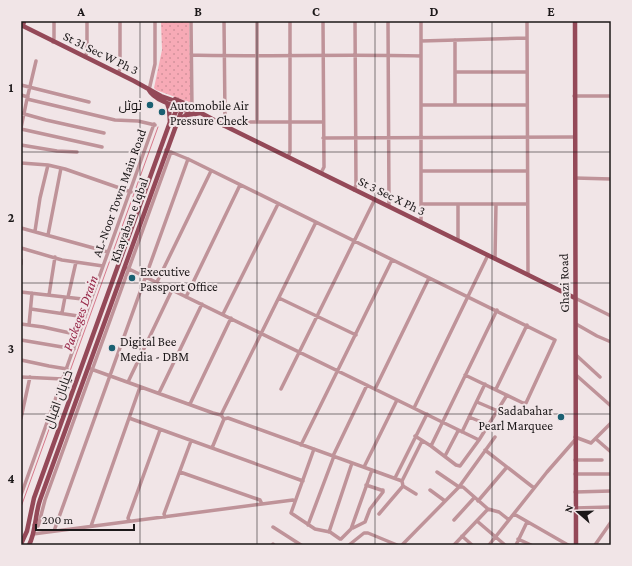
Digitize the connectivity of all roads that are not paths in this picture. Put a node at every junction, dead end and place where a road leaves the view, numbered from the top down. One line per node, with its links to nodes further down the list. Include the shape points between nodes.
1 (24, 21): 16 (main road)
2 (54, 21): 20 (street)
3 (87, 21): 29 (street)
4 (120, 21): 33 (street)
5 (155, 21): 36 (street, via 155,64)
6 (191, 21): 22 (street)
7 (224, 21): 25 (street)
8 (257, 21): 26 (street)
9 (290, 21): 27 (street)
10 (323, 21): 23 (street)
11 (355, 21): 21 (street)
12 (388, 21): 24 (street)
13 (421, 21): 19 (street)
14 (527, 21): 17 (street)
15 (575, 21): 38 (main road, Ghazi Road)
16 (22, 26): 20 (main road, St 31 Sec W Ph 3)
17 (527, 38): 18 (street); 32 (street)
18 (455, 40): 19 (street); 31 (street)
19 (421, 41): 28 (street)
20 (53, 42): 29 (main road, St 31 Sec W Ph 3)
21 (356, 54): 23 (street); 24 (street); 64 (street)
22 (192, 55): 25 (street); 48 (street)
23 (324, 55): 27 (street); 54 (street)
24 (388, 55): 28 (street); 61 (street)
25 (224, 56): 26 (street); 56 (street)
26 (257, 56): 27 (street); 52 (street)
27 (290, 56): 53 (street)
28 (421, 56): 44 (street)
29 (85, 57): 33 (main road, St 31 Sec W Ph 3)
30 (36, 61): 35 (street)
31 (455, 72): 32 (street); 45 (street)
32 (528, 72): 46 (street)
33 (118, 73): 36 (main road, St 31 Sec W Ph 3)
34 (21, 85): 35 (street)
35 (30, 88): 40 (street); 42 (street)
36 (149, 90): 41 (main road, St 31 Sec W Ph 3); 43 (main road, St 31 Sec W Ph 3, via 152,95)
37 (21, 95): 40 (street)
38 (574, 96): 39 (street); 59 (main road, Ghazi Road)
39 (611, 96)
40 (28, 98): 49 (street); 82 (street, AL-Noor Town Main Road, via 115,120 155,124)
41 (172, 100): 47 (main road, St 31 Sec W Ph 3); 48 (main road, via 186,103)
42 (89, 102)
43 (167, 103): 47 (main road, St 31 Sec W Ph 3); 51 (main road, via 170,109)
44 (422, 105): 45 (street); 62 (street)
45 (455, 105): 46 (street)
46 (527, 105): 63 (street)
47 (179, 107): 48 (main road, St 3 Sec X Ph 3); 50 (main road, St 3 Sec X Ph 3); 51 (main road, خیابان اقبال); 55 (main road, Khayaban e Iqbal, via 181,113)
48 (191, 108): 50 (main road, St 3 Sec X Ph 3)
49 (23, 113): 57 (street); 58 (street)
50 (197, 113): 55 (main road, via 186,115); 56 (main road, St 3 Sec X Ph 3)
51 (170, 122): 123 (main road, خیابان اقبال)
52 (257, 122): 53 (street); 56 (street)
53 (290, 122): 54 (street); 69 (street)
54 (323, 122): 60 (street)
55 (177, 124): 67 (main road, Khayaban e Iqbal)
56 (226, 124): 69 (main road, St 3 Sec X Ph 3)
57 (21, 128): 66 (street)
58 (104, 133)
59 (575, 137): 63 (street); 78 (main road, Ghazi Road)
60 (323, 138): 64 (street); 77 (street, via 324,167)
61 (389, 138): 62 (street); 64 (street); 89 (street)
62 (422, 138): 63 (street); 75 (street)
63 (528, 138): 76 (street)
64 (356, 139): 81 (street)
65 (21, 146): 68 (street)
66 (102, 147)
67 (168, 151): 70 (street); 107 (main road, Khayaban e Iqbal)
68 (77, 152)
69 (288, 157): 77 (main road, St 3 Sec X Ph 3)
70 (188, 159): 74 (street); 109 (street)
71 (21, 164): 72 (street)
72 (48, 165): 73 (street); 93 (street)
73 (61, 168): 82 (street); 94 (street)
74 (211, 171): 80 (street); 111 (street)
75 (422, 171): 76 (street); 85 (street)
76 (527, 171): 88 (street)
77 (321, 173): 81 (main road, St 3 Sec X Ph 3)
78 (575, 178): 79 (street); 120 (main road, Ghazi Road)
79 (611, 179)
80 (240, 185): 84 (street); 117 (street)
81 (354, 190): 83 (main road, St 3 Sec X Ph 3)
82 (131, 192): 98 (street, AL-Noor Town Main Road)
83 (375, 199): 89 (main road, St 3 Sec X Ph 3); 96 (street)
84 (278, 204): 90 (street); 128 (street)
85 (422, 204): 86 (street); 91 (street)
86 (458, 204): 87 (street); 95 (street)
87 (496, 204): 88 (street); 101 (street)
88 (527, 204): 108 (street)
89 (389, 206): 91 (main road, St 3 Sec X Ph 3)
90 (316, 222): 96 (street); 119 (street)
91 (421, 222): 95 (main road, St 3 Sec X Ph 3)
92 (21, 228): 93 (street)
93 (35, 231): 94 (street)
94 (48, 235): 98 (street)
95 (458, 240): 99 (main road, St 3 Sec X Ph 3)
96 (354, 241): 103 (street); 131 (street)
97 (21, 248): 100 (street)
98 (108, 252): 106 (street, AL-Noor Town Main Road)
99 (488, 255): 101 (main road, St 3 Sec X Ph 3); 118 (street)
100 (55, 257): 104 (street); 115 (street)
101 (495, 259): 108 (main road, St 3 Sec X Ph 3)
102 (21, 260): 105 (street)
103 (392, 260): 110 (street); 139 (street)
104 (76, 262): 106 (street); 116 (street)
105 (21, 264)
106 (103, 266): 121 (street, AL-Noor Town Main Road)
107 (126, 268): 109 (street); 124 (main road, Khayaban e Iqbal); 146 (street)
108 (528, 274): 120 (main road, St 3 Sec X Ph 3)
109 (146, 276): 111 (street); 151 (street)
110 (429, 278): 118 (street); 161 (street)
111 (157, 282): 112 (street)
112 (172, 290): 117 (street); 156 (street)
113 (21, 292): 114 (street)
114 (32, 294): 115 (street); 125 (street)
115 (49, 295): 116 (street)
116 (66, 297): 121 (street); 127 (street)
117 (186, 297): 122 (street)
118 (467, 297): 126 (street); 169 (street)
119 (279, 298): 131 (street); 137 (street)
120 (575, 298): 129 (street); 135 (main road, Ghazi Road)
121 (91, 300): 130 (street, AL-Noor Town Main Road)
122 (202, 304): 128 (street); 163 (street)
123 (103, 305): 124 (main road); 248 (main road, خیابان اقبال, via 34,498 27,531)
124 (109, 307): 146 (main road, Khayaban e Iqbal)
125 (31, 309): 127 (street); 134 (street)
126 (496, 310): 136 (street); 149 (street)
127 (62, 314): 130 (street)
128 (223, 314): 132 (street)
129 (611, 316)
130 (85, 317): 138 (street, AL-Noor Town Main Road)
131 (316, 317): 139 (street); 143 (street)
132 (231, 318): 137 (street); 167 (street)
133 (21, 324): 134 (street)
134 (29, 324): 138 (street)
135 (576, 324): 141 (street); 144 (main road, Ghazi Road)
136 (527, 325): 162 (street); 164 (street, via 553,338 555,342 526,403 523,404)
137 (261, 333): 143 (street); 172 (street)
138 (79, 335): 142 (street, AL-Noor Town Main Road)
139 (356, 335): 148 (street)
140 (21, 340): 142 (street)
141 (611, 342)
142 (74, 349): 147 (street, AL-Noor Town Main Road)
143 (299, 352): 148 (street); 160 (street)
144 (576, 355): 150 (main road, Ghazi Road); 152 (street)
145 (21, 360): 147 (street)
146 (90, 368): 151 (street); 244 (main road, Khayaban e Iqbal, via 40,500)
147 (67, 369): 155 (street, AL-Noor Town Main Road)
148 (338, 371): 158 (street); 191 (street)
149 (465, 375): 157 (street); 177 (street)
150 (576, 375): 168 (street); 186 (main road, Ghazi Road)
151 (110, 376): 156 (street); 242 (street)
152 (600, 376)
153 (21, 377): 154 (street)
154 (30, 377): 155 (street); 174 (street)
155 (63, 379): 218 (street, AL-Noor Town Main Road)
156 (128, 382): 159 (street)
157 (485, 384): 162 (street); 166 (street)
158 (367, 385): 161 (street); 197 (street)
159 (140, 387): 163 (street); 175 (street)
160 (281, 388)
161 (375, 389): 165 (street)
162 (496, 389): 164 (street)
163 (159, 393): 167 (street)
164 (507, 395): 170 (street)
165 (397, 400): 169 (street); 202 (street)
166 (477, 402): 170 (street); 173 (street)
167 (190, 404): 172 (street)
168 (611, 406)
169 (414, 408): 171 (street)
170 (498, 411): 179 (street)
171 (426, 414): 177 (street); 184 (street)
172 (221, 415): 176 (street)
173 (469, 417): 179 (street); 183 (street)
174 (21, 418)
175 (129, 418): 181 (street); 239 (street)
176 (224, 419): 191 (street, via 228,418); 193 (street)
177 (442, 422): 183 (street); 192 (street)
178 (611, 423): 180 (street)
179 (489, 425): 188 (street)
180 (607, 427): 182 (street); 187 (street)
181 (160, 430): 189 (street); 234 (street)
182 (611, 430)
183 (460, 431): 188 (street); 198 (street)
184 (415, 436): 190 (street); 209 (street)
185 (495, 437): 195 (street)
186 (575, 439): 187 (street, via 591,443); 199 (main road, Ghazi Road); 215 (street)
187 (596, 439): 196 (street)
188 (479, 440): 198 (street, via 460,466)
189 (191, 441): 193 (street); 205 (street)
190 (422, 441): 192 (street); 211 (street)
191 (301, 445): 194 (street)
192 (432, 446): 198 (street)
193 (212, 448): 210 (street)
194 (314, 449): 197 (street); 210 (street)
195 (485, 450): 203 (street); 214 (street)
196 (611, 452)
197 (334, 456): 201 (street); 238 (street)
198 (445, 456)
199 (575, 460): 200 (street); 207 (main road, Ghazi Road)
200 (602, 460)
201 (352, 463): 202 (street); 243 (street)
202 (364, 467): 204 (street)
203 (507, 467): 215 (street); 224 (street)
204 (372, 470): 209 (street); 212 (street)
205 (180, 472): 225 (street, via 260,500); 231 (street)
206 (437, 472): 214 (street)
207 (575, 474): 208 (street); 219 (main road, Ghazi Road)
208 (611, 474)
209 (394, 478): 211 (street)
210 (302, 481): 223 (street)
211 (402, 481): 213 (street)
212 (366, 485): 241 (street); 241 (street, via 383,490 370,509 365,522)
213 (403, 486): 220 (street); 229 (street)
214 (459, 487): 221 (street, via 463,487); 222 (street)
215 (534, 488): 230 (street)
216 (430, 490): 222 (street)
217 (611, 491): 219 (street)
218 (21, 492)
219 (575, 492): 226 (main road, Ghazi Road)
220 (416, 494)
221 (474, 498): 224 (street); 232 (street)
222 (445, 500): 253 (street)
223 (295, 501): 225 (street); 238 (street, via 292,515)
224 (478, 501): 228 (street)
225 (262, 504): 231 (street)
226 (575, 508): 227 (street); 261 (main road, Ghazi Road)
227 (610, 508)
228 (488, 509): 233 (street, via 499,512); 235 (street)
229 (379, 514)
230 (514, 514): 233 (street); 236 (street)
231 (165, 517): 234 (street)
232 (454, 520)
233 (509, 520): 246 (street)
234 (129, 521): 239 (street)
235 (477, 521): 245 (street); 246 (street)
236 (527, 522): 247 (street); 260 (street)
237 (611, 522): 262 (street)
238 (308, 525): 243 (street)
239 (91, 526): 242 (street)
240 (274, 527): 250 (street)
241 (352, 528): 243 (street, via 341,539)
242 (54, 531): 244 (street)
243 (328, 532)
244 (33, 534): 249 (main road, Khayaban e Iqbal)
245 (462, 536): 254 (street); 255 (street)
246 (495, 538): 256 (street); 257 (street)
247 (518, 539): 258 (street); 259 (street)
248 (21, 544)
249 (29, 545)
250 (300, 545)
251 (350, 545): 252 (street, via 368,532)
252 (396, 545)
253 (402, 545)
254 (454, 545)
255 (472, 545)
256 (489, 545)
257 (505, 545)
258 (516, 545)
259 (531, 545)
260 (568, 545)
261 (576, 545)
262 (595, 545)

